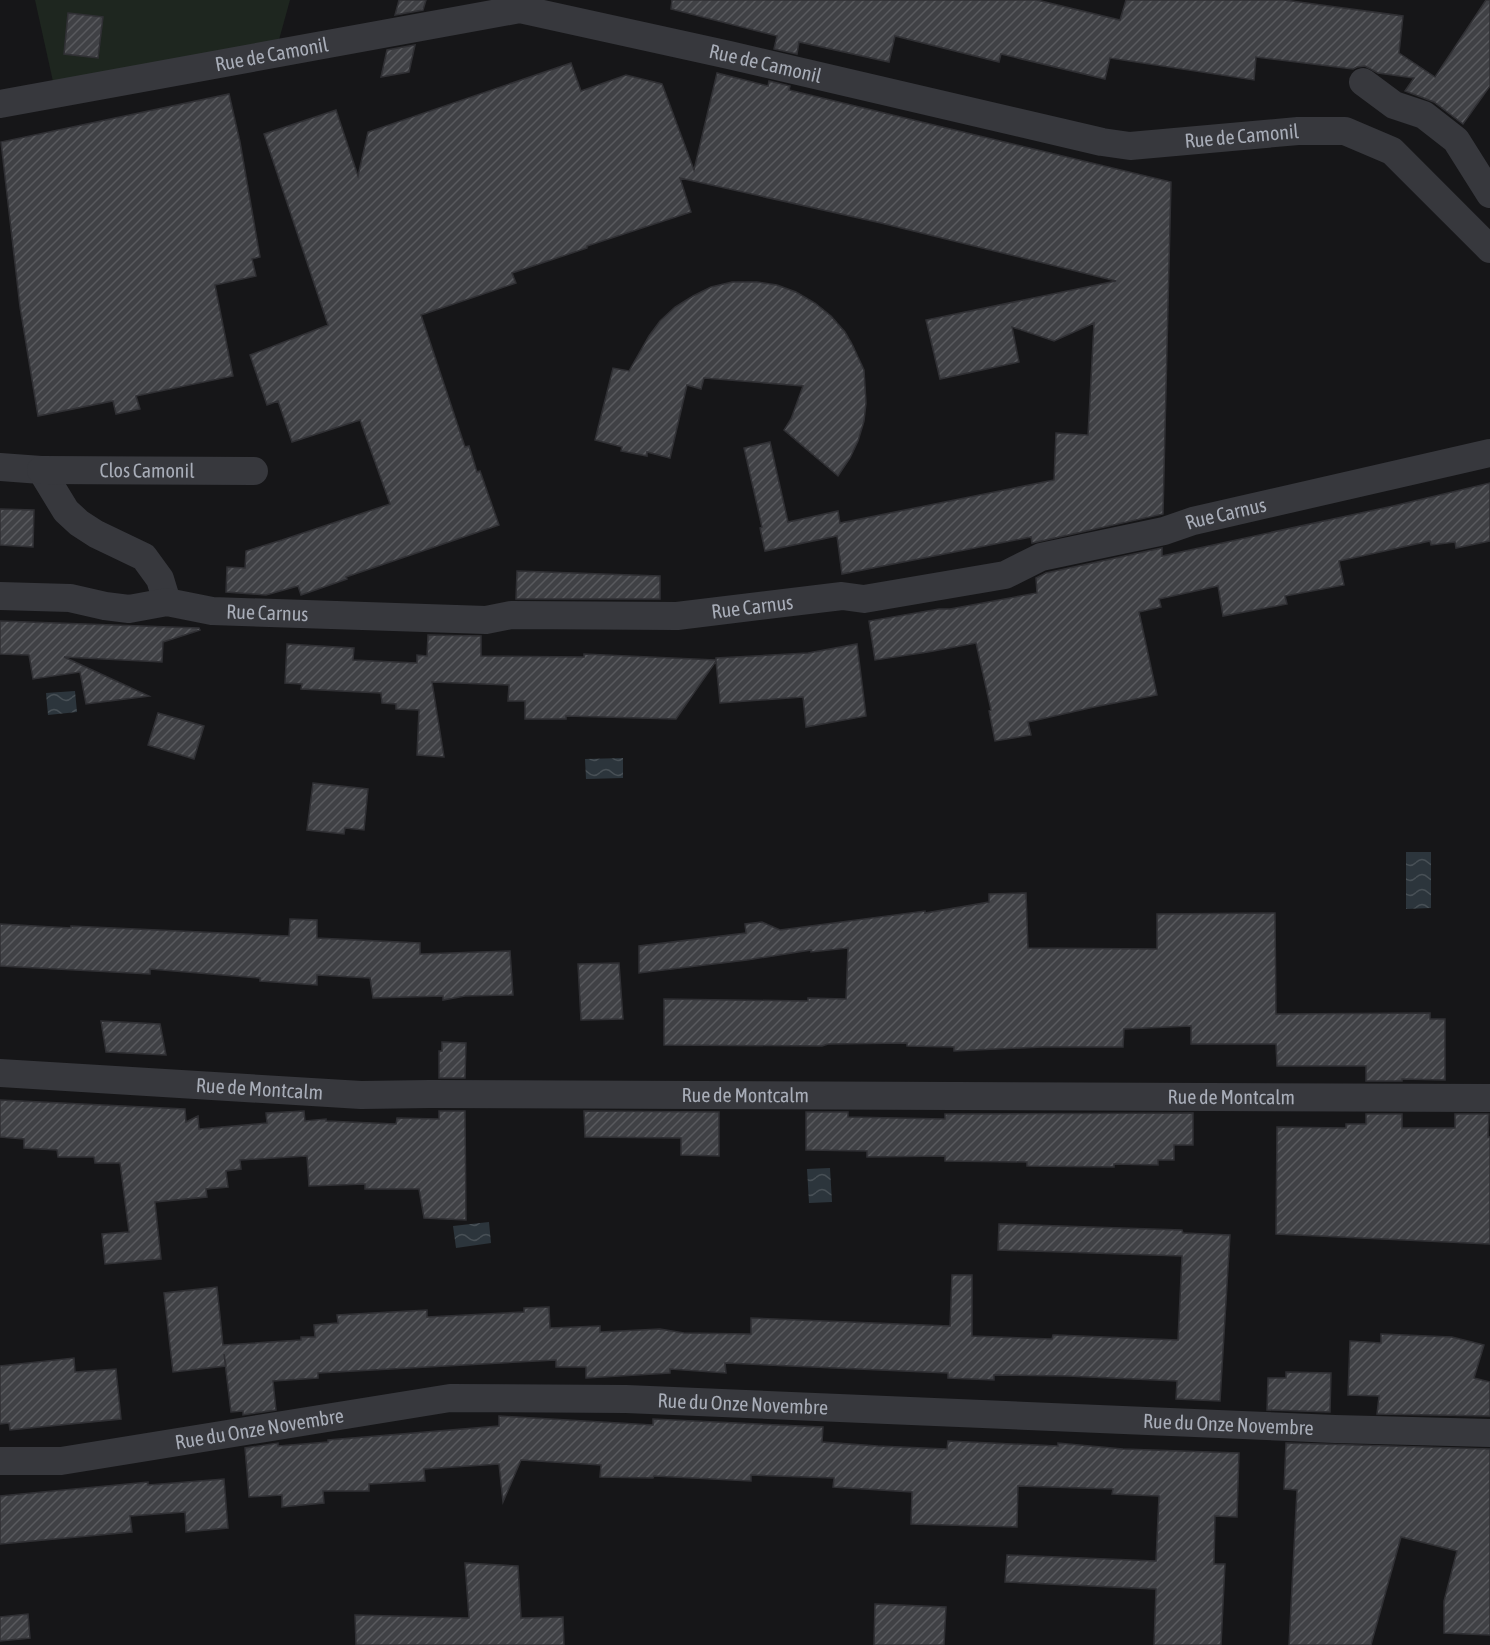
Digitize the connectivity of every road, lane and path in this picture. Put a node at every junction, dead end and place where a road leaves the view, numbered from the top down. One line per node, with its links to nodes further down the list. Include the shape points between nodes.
1 (1363, 82): 3 (street, via 1394,105 1424,115 1456,140)
2 (0, 104): 4 (street, Rue de Camonil, via 520,9 1102,142 1130,146 1298,130 1345,131 1392,151)
3 (1490, 195)
4 (1490, 249)
5 (1490, 453): 10 (street, Rue Carnus, via 1041,557 1005,575 864,599 842,596 677,616 511,615 486,620 212,611)
6 (0, 467): 7 (street, Clos Camonil)
7 (41, 470): 8 (street, Clos Camonil); 10 (street, via 66,511 79,524 144,556 160,579)
8 (254, 471)
9 (0, 596): 10 (street, Rue Carnus, via 70,598 129,609)
10 (167, 602)
11 (0, 1073): 12 (street, Rue de Montcalm, via 361,1095)
12 (1490, 1098)
13 (1490, 1433): 14 (street, Rue du Onze Novembre, via 626,1399 450,1398 61,1461)
14 (0, 1461)

